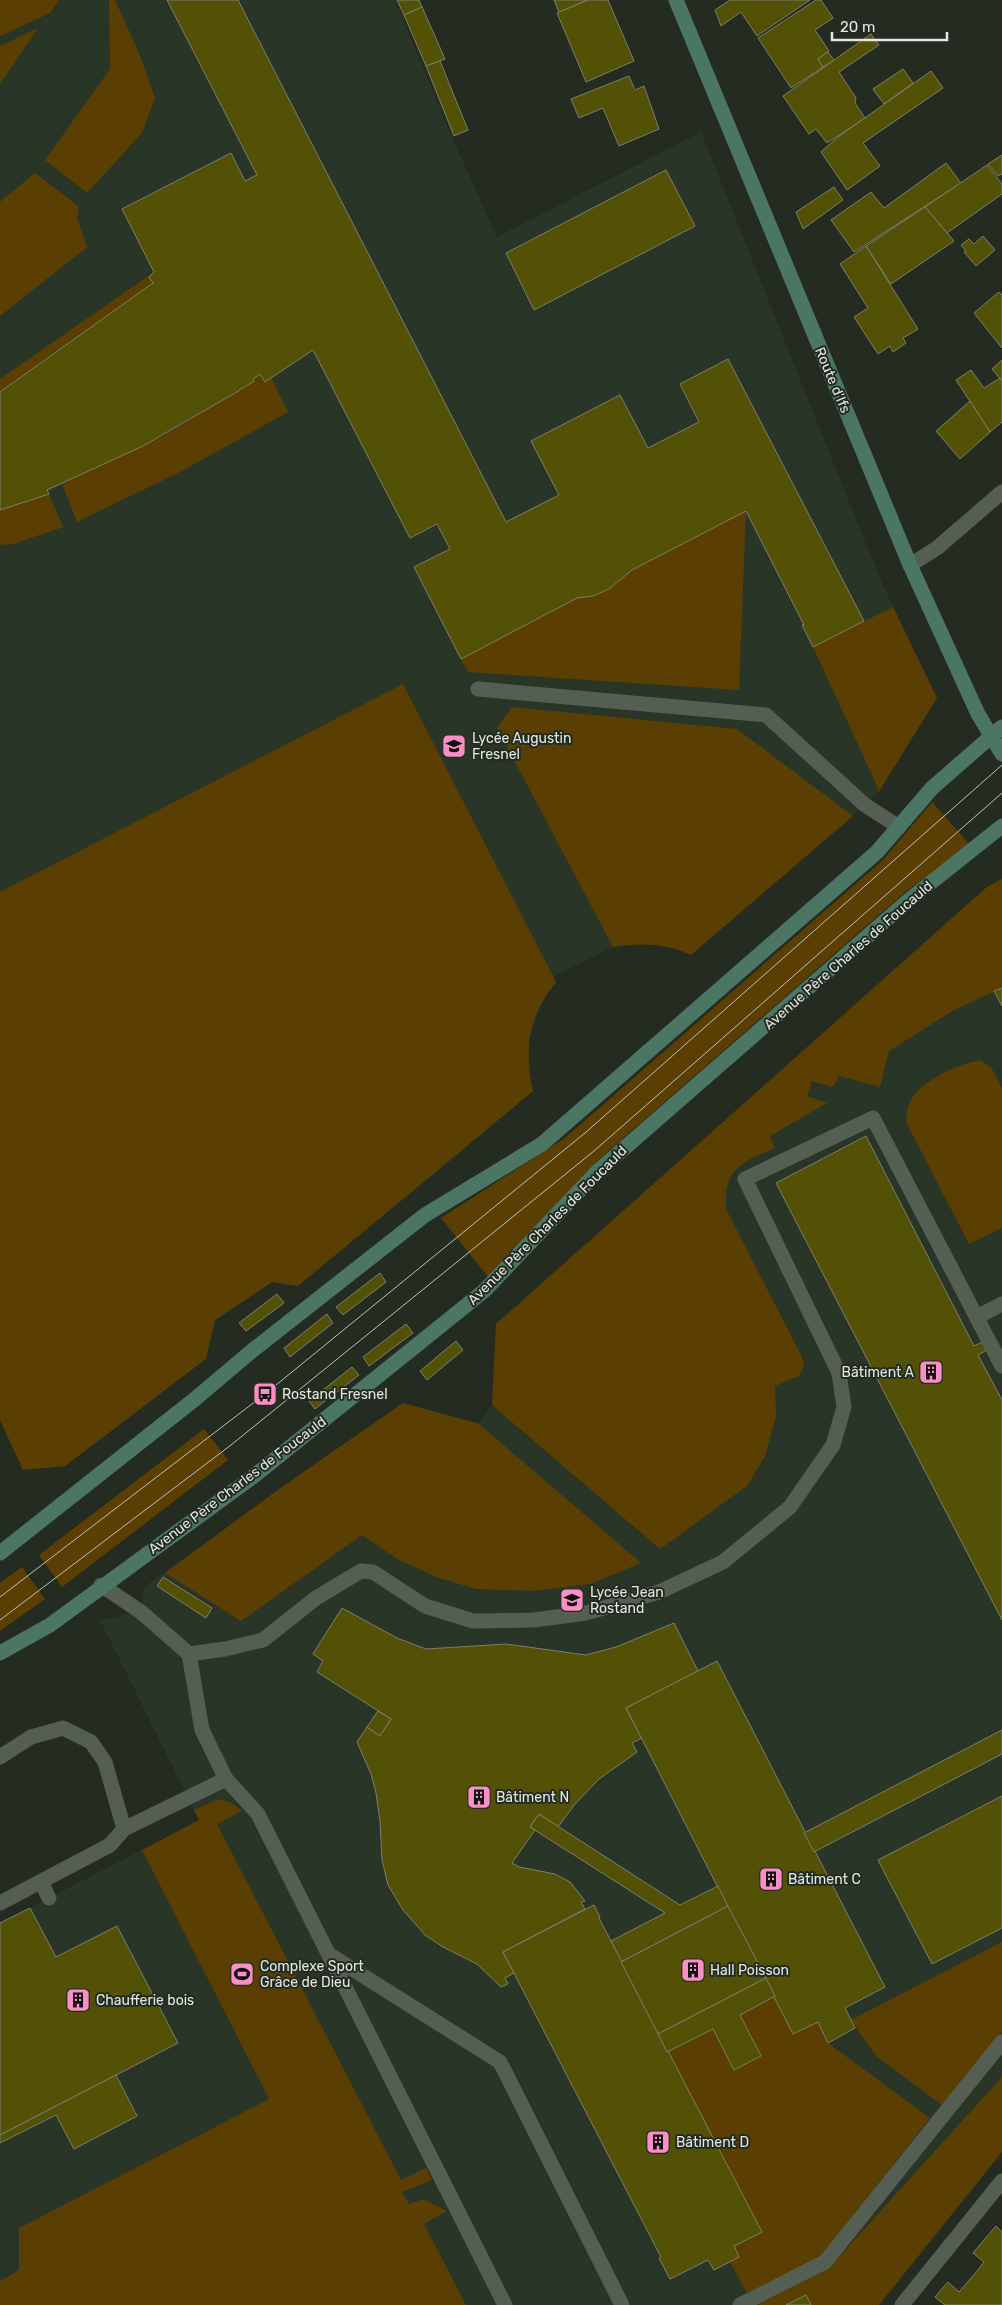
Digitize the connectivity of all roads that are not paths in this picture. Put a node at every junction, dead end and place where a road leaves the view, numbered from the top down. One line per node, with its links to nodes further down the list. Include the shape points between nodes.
1 (676, 0): 3 (main road, Route d'Ifs)
2 (1002, 492): 3 (street, via 937,548)
3 (910, 566): 6 (main road, Route d'Ifs)
4 (478, 689): 9 (street, via 766,715 865,804)
5 (1002, 727): 6 (main road)
6 (990, 737): 7 (main road, Route d'Ifs); 9 (main road, via 932,788)
7 (1002, 754)
8 (1002, 826): 14 (main road, Avenue Père Charles de Foucauld, via 909,900 598,1171 484,1291 254,1476)
9 (899, 827): 13 (main road, via 878,852 542,1144 425,1216)
10 (1002, 1304): 11 (street)
11 (977, 1317): 12 (street); 16 (street, via 873,1118 745,1179 839,1373 844,1407 832,1445 790,1507 723,1562 659,1592 586,1613 534,1620 473,1621 425,1606 373,1572 361,1571 316,1598 263,1640)
12 (1002, 1366)
13 (0, 1553)
14 (101, 1586): 15 (main road, Avenue Père Charles de Foucauld, via 50,1625); 16 (street, via 141,1612)
15 (0, 1653)
16 (189, 1654): 18 (street, via 202,1730)
17 (0, 1757): 19 (street, via 31,1737 64,1728 91,1742 105,1762)
18 (226, 1779): 19 (street); 23 (street, via 258,1814)
19 (124, 1829): 20 (street, via 110,1845)
20 (41, 1882): 21 (street); 22 (street)
21 (49, 1898)
22 (0, 1903)
23 (330, 1955): 26 (street); 27 (street, via 500,2062)
24 (1002, 2042): 28 (street, via 825,2262)
25 (1002, 2181): 29 (street)
26 (504, 2305)
27 (622, 2305)
28 (740, 2305)
29 (902, 2305)

